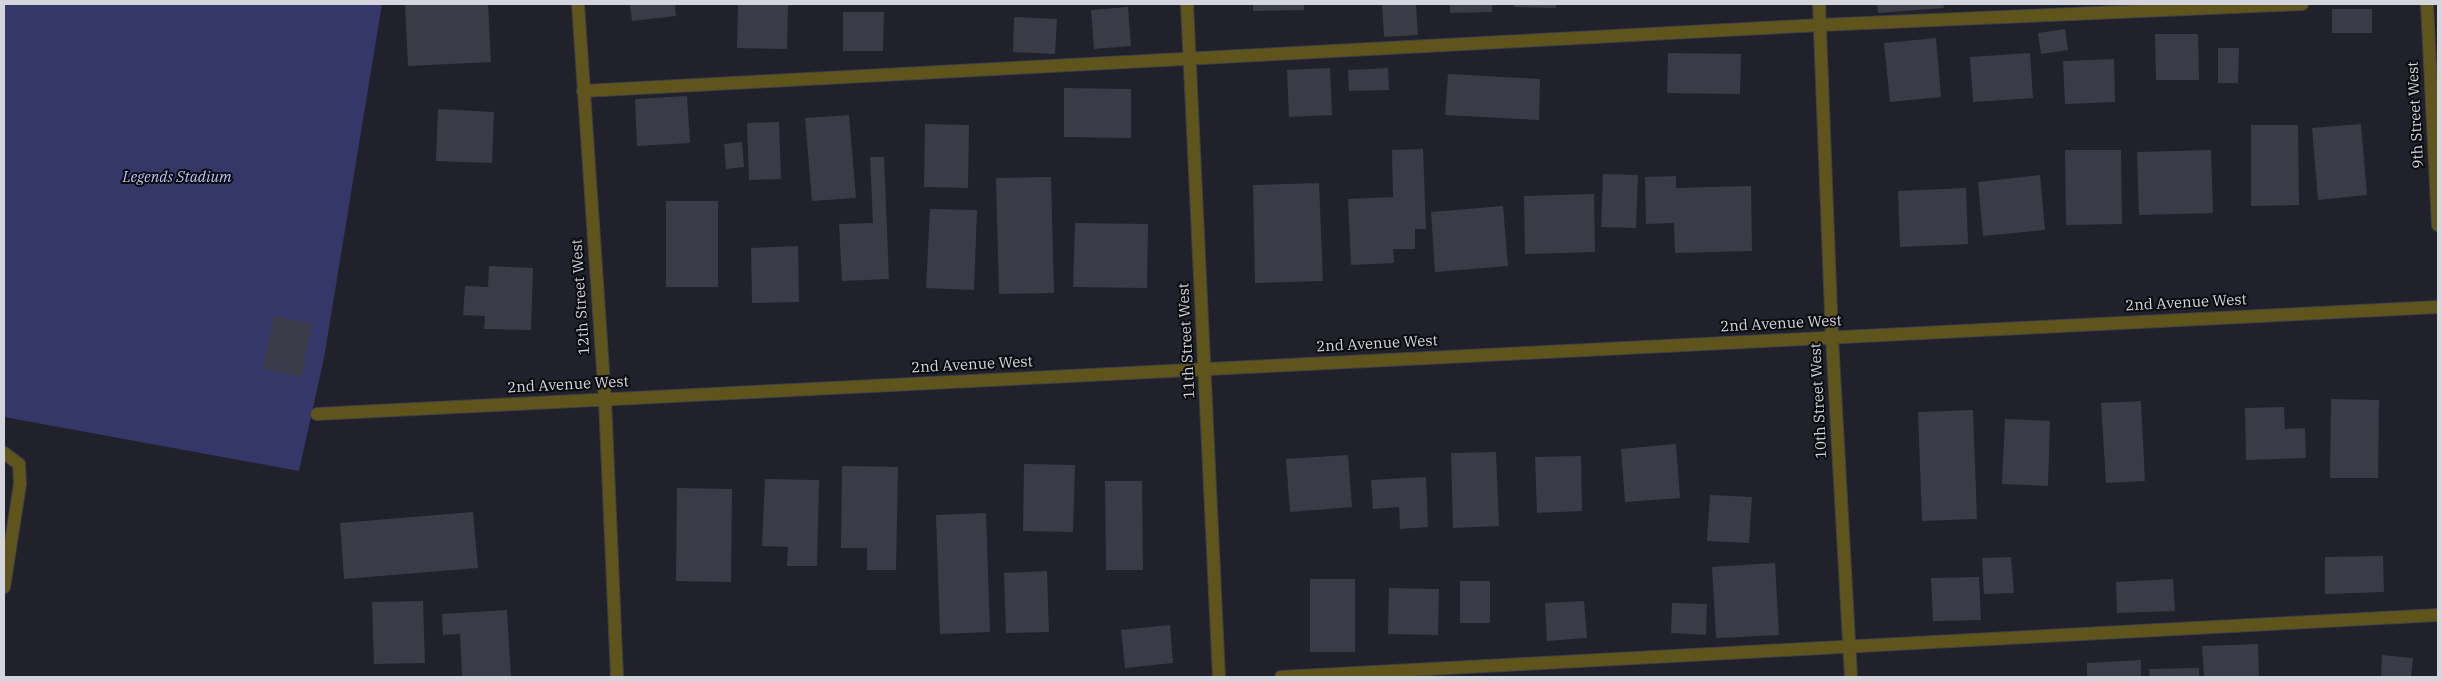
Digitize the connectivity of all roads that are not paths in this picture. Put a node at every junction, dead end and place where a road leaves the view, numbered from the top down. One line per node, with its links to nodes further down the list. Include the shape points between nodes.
1 (578, 4): 8 (street, 12th Street West)
2 (1187, 4): 7 (street, 11th Street West)
3 (1819, 4): 6 (street, 10th Street West)
4 (2302, 4): 6 (street)
5 (2427, 4): 9 (street, 9th Street West)
6 (1820, 26): 7 (street); 11 (street, 10th Street West)
7 (1190, 60): 8 (street); 12 (street, 11th Street West)
8 (583, 91): 13 (street, 12th Street West)
9 (2438, 225)
10 (2438, 307): 11 (street, 2nd Avenue West)
11 (1832, 338): 12 (street, 2nd Avenue West); 18 (street, 10th Street West)
12 (1204, 370): 13 (street, 2nd Avenue West); 20 (street, 11th Street West)
13 (605, 400): 14 (street, 2nd Avenue West); 19 (street, 12th Street West)
14 (317, 414)
15 (4, 453): 16 (street, via 19,464 20,484)
16 (4, 587)
17 (2438, 615): 18 (street)
18 (1849, 645): 21 (street); 22 (street, 10th Street West)
19 (618, 677)
20 (1219, 677)
21 (1281, 677)
22 (1851, 677)

